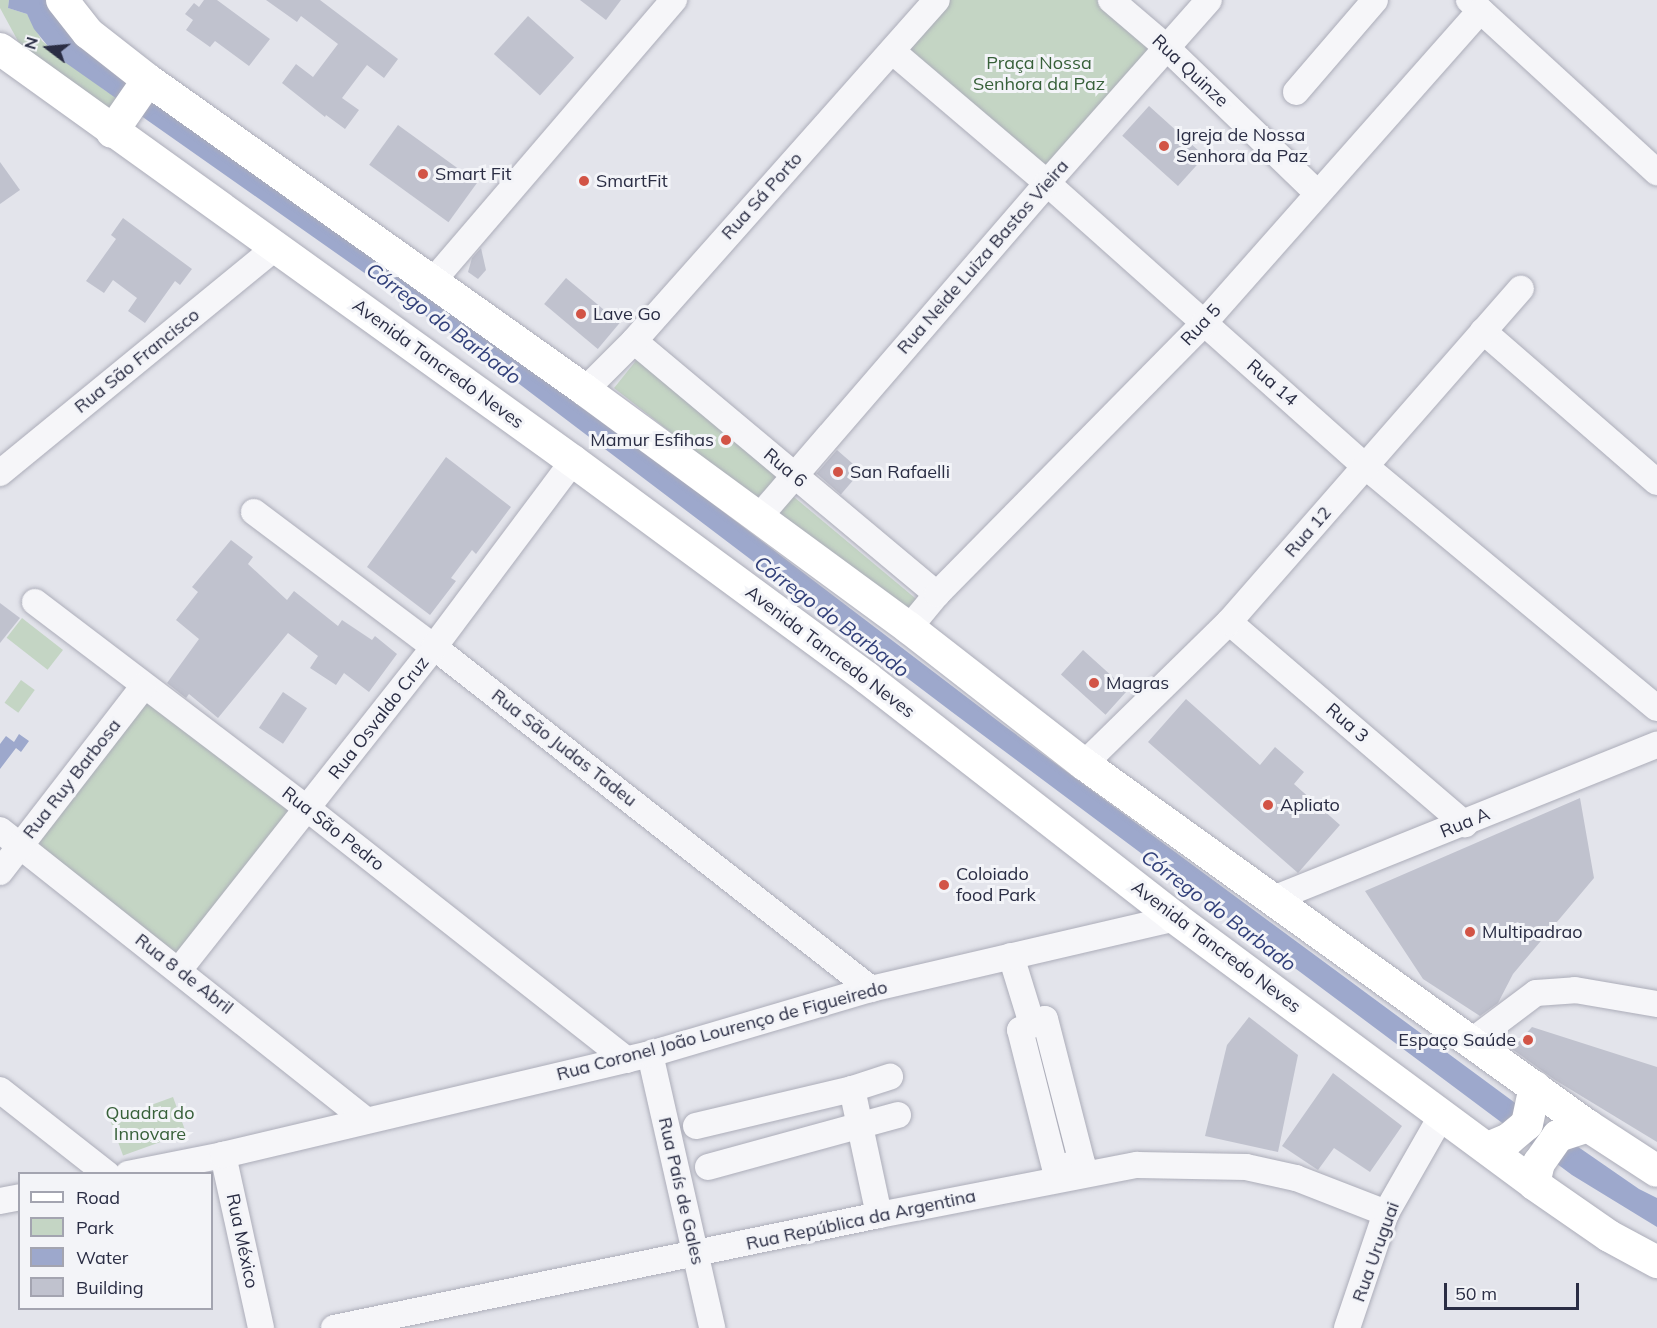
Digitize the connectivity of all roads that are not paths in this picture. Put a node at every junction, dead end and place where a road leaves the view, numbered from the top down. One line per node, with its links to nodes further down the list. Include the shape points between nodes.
1 (62, 0): 11 (main road, via 88,33)
2 (674, 0): 18 (street)
3 (937, 0): 10 (street, Rua Sá Porto)
4 (1111, 0): 8 (street, Rua Quinze)
5 (1209, 0): 8 (street, Rua Neide Luiza Bastos Vieira)
6 (1375, 0): 12 (street)
7 (1475, 5): 14 (street); 16 (street, Rua 5)
8 (1166, 47): 15 (street, Rua Neide Luiza Bastos Vieira); 16 (street, Rua Quinze)
9 (1, 48): 13 (main road, Avenida Tancredo Neves)
10 (892, 51): 15 (street, Rua 14); 22 (street, Rua Sá Porto)
11 (145, 84): 13 (main road); 18 (main road)
12 (1296, 92)
13 (115, 127): 17 (main road, Avenida Tancredo Neves)
14 (1657, 172)
15 (1047, 183): 20 (street, Rua 14); 27 (street, Rua Neide Luiza Bastos Vieira)
16 (1318, 194): 20 (street, Rua 5)
17 (274, 249): 24 (main road, Avenida Tancredo Neves); 26 (street, Rua São Francisco)
18 (432, 282): 23 (main road)
19 (1521, 289): 21 (street, Rua 12)
20 (1204, 323): 25 (street, Rua 14); 31 (street, Rua 5)
21 (1483, 331): 25 (street, Rua 12); 28 (street)
22 (634, 341): 23 (street, Rua Sá Porto); 27 (street, Rua 6)
23 (585, 390): 30 (main road)
24 (573, 461): 35 (street, Rua Osvaldo Cruz); 46 (main road, Avenida Tancredo Neves, via 867,678)
25 (1365, 466): 33 (street, Rua 12); 37 (street, Rua 14)
26 (0, 473)
27 (795, 477): 30 (street, Rua Neide Luiza Bastos Vieira); 31 (street, Rua 6)
28 (1657, 482)
29 (254, 512): 35 (street, Rua São Judas Tadeu)
30 (759, 517): 34 (main road)
31 (938, 594): 34 (street, Rua 5)
32 (35, 602): 36 (street, Rua São Pedro)
33 (1229, 622): 39 (street, Rua 12); 41 (street, Rua 3)
34 (909, 628): 39 (main road)
35 (434, 647): 40 (street, Rua Osvaldo Cruz); 49 (street, Rua São Judas Tadeu)
36 (144, 686): 40 (street, Rua São Pedro); 43 (street, Rua Ruy Barbosa)
37 (1657, 708)
38 (1657, 745): 41 (street, Rua A)
39 (1084, 764): 45 (main road)
40 (308, 809): 48 (street, Rua Osvaldo Cruz); 53 (street, Rua São Pedro)
41 (1465, 824): 45 (street, Rua A)
42 (0, 830): 43 (street, Rua 8 de Abril)
43 (20, 845): 44 (street, Rua Ruy Barbosa); 48 (street, Rua 8 de Abril)
44 (0, 872)
45 (1273, 899): 52 (main road)
46 (1175, 918): 47 (street, Rua Coronel João Lourenço de Figueiredo); 59 (main road, Avenida Tancredo Neves)
47 (1011, 956): 49 (street, Rua Coronel João Lourenço de Figueiredo); 51 (street)
48 (178, 970): 60 (street, Rua 8 de Abril)
49 (871, 989): 53 (street, Rua Coronel João Lourenço de Figueiredo)
50 (1657, 1004): 52 (street, via 1575,990 1536,993)
51 (1032, 1024): 51 (street, via 1020,1030 1055,1168 1082,1163 1045,1019)
52 (1473, 1041): 55 (main road)
53 (638, 1057): 60 (street, Rua Coronel João Lourenço de Figueiredo); 75 (street, Rua País de Gales)
54 (890, 1077): 56 (street)
55 (1535, 1087): 63 (main road); 64 (main road)
56 (852, 1089): 61 (street); 62 (street)
57 (0, 1090): 68 (street)
58 (898, 1115): 61 (street)
59 (1442, 1115): 64 (main road, Avenida Tancredo Neves); 73 (street, Rua Uruguai)
60 (366, 1120): 65 (street, Rua Coronel João Lourenço de Figueiredo)
61 (860, 1125): 66 (street); 74 (street)
62 (696, 1126)
63 (1588, 1126): 67 (main road); 70 (main road, via 1558,1136)
64 (1508, 1137): 70 (main road, Avenida Tancredo Neves)
65 (223, 1155): 69 (street, Rua Coronel João Lourenço de Figueiredo); 77 (street, Rua México)
66 (708, 1167)
67 (1657, 1171)
68 (106, 1172)
69 (133, 1172)
70 (1537, 1173): 76 (main road, Avenida Tancredo Neves, via 1609,1236)
71 (18, 1198): 72 (street)
72 (0, 1202)
73 (1386, 1213): 74 (street, Rua República da Argentina, via 1296,1178 1246,1167 1137,1165); 80 (street, Rua Uruguai)
74 (879, 1215): 75 (street, Rua República da Argentina)
75 (695, 1254): 78 (street, Rua República da Argentina); 79 (street, Rua País de Gales)
76 (1657, 1262)
77 (261, 1328)
78 (334, 1328)
79 (712, 1328)
80 (1347, 1328)

